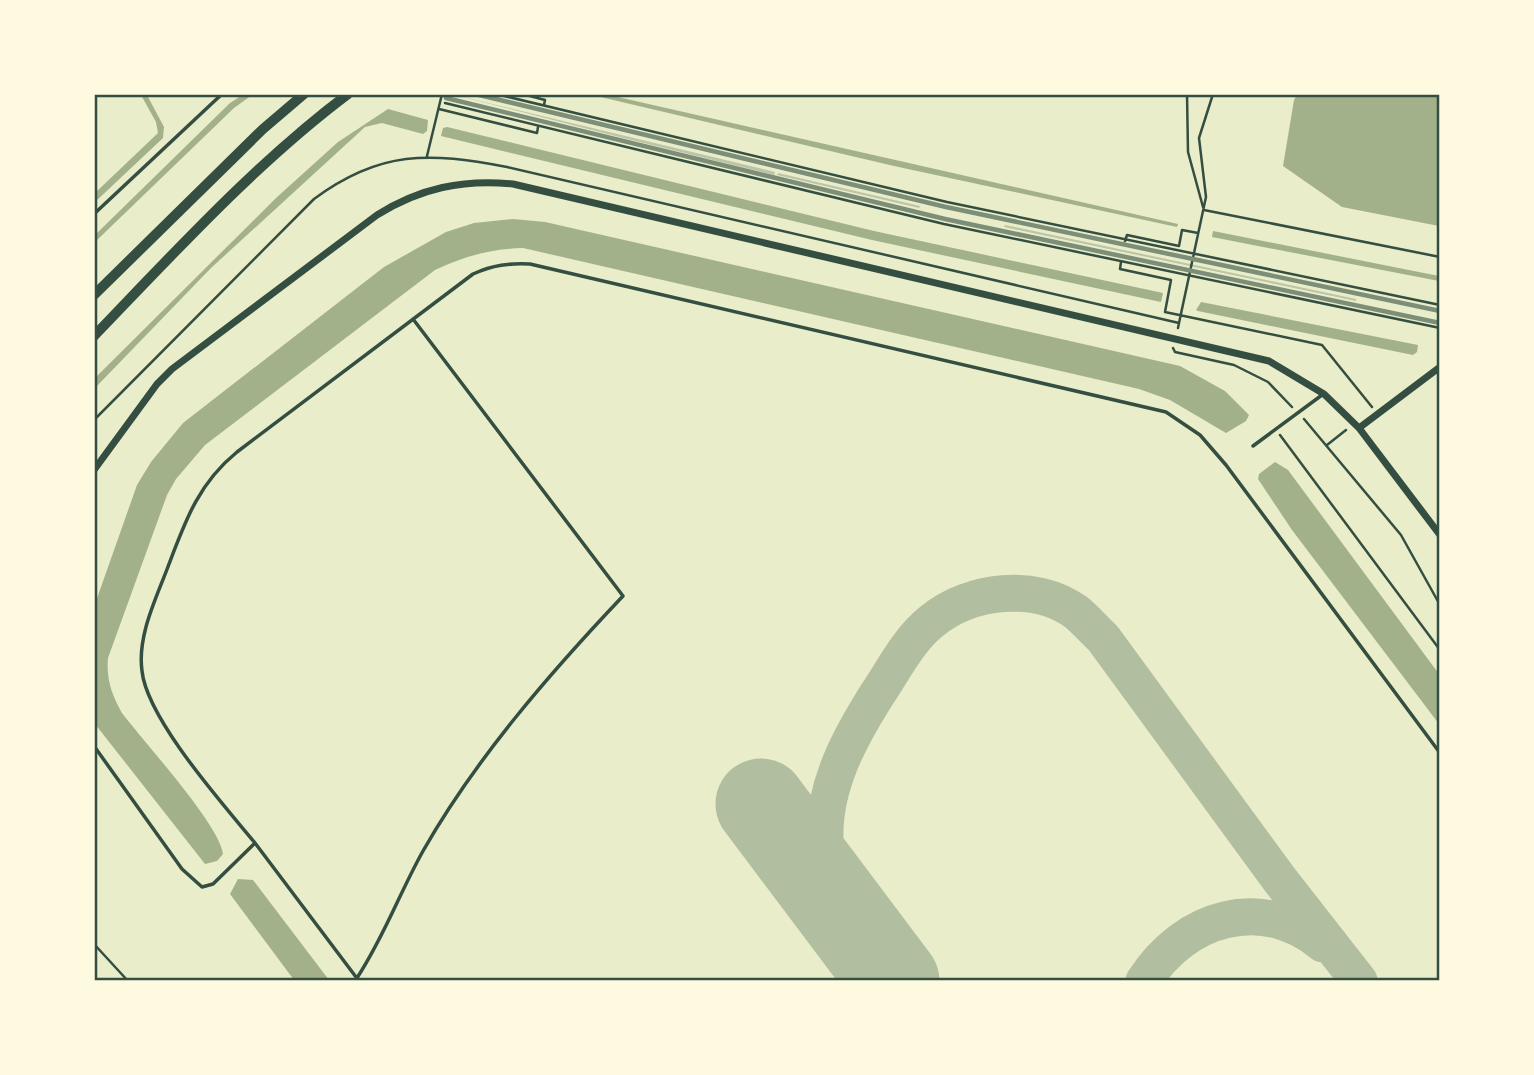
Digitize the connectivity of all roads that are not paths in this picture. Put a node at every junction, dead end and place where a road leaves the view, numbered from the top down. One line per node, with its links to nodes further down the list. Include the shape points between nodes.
1 (222, 94): 4 (lane)
2 (304, 94): 5 (main road)
3 (348, 94): 7 (main road, via 247,180)
4 (94, 214)
5 (94, 295)
6 (414, 318): 15 (lane, via 481,270 508,263 530,264 1166,412 1200,436 1226,465); 16 (lane, via 217,468 191,506 145,629 142,671 150,698 181,751); 17 (lane, via 623,596 549,676 478,770 423,852)
7 (94, 336)
8 (1440, 368): 10 (street)
9 (1324, 394): 10 (street); 11 (lane); 12 (street, via 1269,360 1175,337 513,184 461,183 431,189 377,215 194,351 157,384)
10 (1359, 428): 13 (street)
11 (1253, 446)
12 (94, 470)
13 (1440, 534)
14 (94, 746): 16 (lane, via 182,869 202,887 213,884)
15 (1440, 753)
16 (255, 843): 17 (lane)
17 (358, 979)

